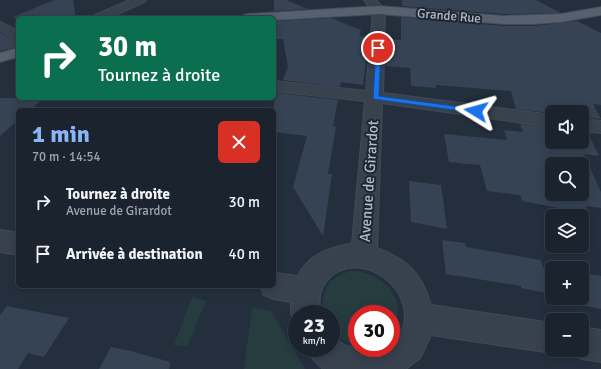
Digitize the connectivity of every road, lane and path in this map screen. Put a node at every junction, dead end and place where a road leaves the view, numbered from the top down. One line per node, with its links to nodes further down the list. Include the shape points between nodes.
1 (140, 0): 4 (street)
2 (374, 5): 3 (main road, Grande Rue, via 522,20 561,18); 5 (main road, Grande Rue); 13 (street, Avenue de Girardot)
3 (601, 10)
4 (104, 16)
5 (267, 16)
6 (0, 26): 7 (street)
7 (16, 35)
8 (16, 53): 9 (main road)
9 (0, 58)
10 (16, 59): 11 (main road)
11 (0, 63)
12 (276, 86): 13 (street)
13 (375, 97): 14 (street); 19 (street, Avenue de Girardot)
14 (545, 120)
15 (589, 126): 16 (street)
16 (601, 127)
17 (0, 241): 18 (street)
18 (16, 244)
19 (364, 255): 21 (street, via 335,258 322,266 312,277); 22 (street, via 381,260 396,270 408,283 417,300)
20 (276, 287): 21 (street)
21 (306, 302)
22 (419, 318): 23 (street); 27 (street, via 416,336 407,350 393,362 375,368)
23 (545, 337)
24 (589, 344): 25 (street)
25 (601, 346)
26 (335, 357): 27 (street)
27 (356, 368)

